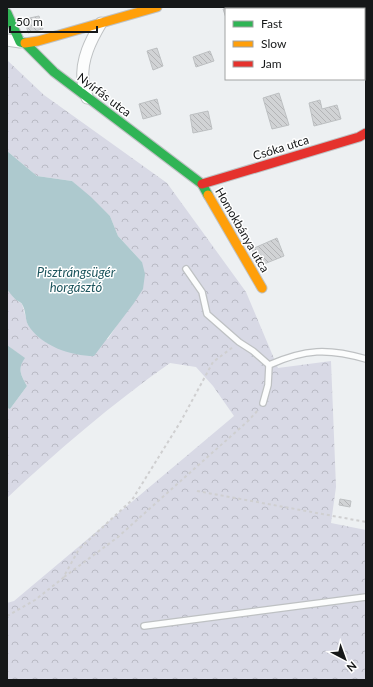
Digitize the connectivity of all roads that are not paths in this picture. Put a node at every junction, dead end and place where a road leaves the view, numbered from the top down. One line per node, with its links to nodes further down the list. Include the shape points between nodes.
1 (157, 7): 3 (street)
2 (7, 13): 5 (street, Nyírfás utca)
3 (101, 23): 5 (street, via 38,41); 6 (street, via 84,59 82,80)
4 (7, 40): 5 (street)
5 (22, 42): 6 (street, Nyírfás utca)
6 (87, 98): 8 (street, Nyírfás utca)
7 (366, 133): 8 (street, Csóka utca)
8 (202, 184): 10 (street, Homokbánya utca)
9 (186, 269): 12 (lane, via 202,292 207,314)
10 (262, 288)
11 (366, 359): 12 (lane, via 348,354 304,353)
12 (269, 365): 13 (lane)
13 (264, 403)
14 (366, 597): 15 (lane)
15 (144, 626)

